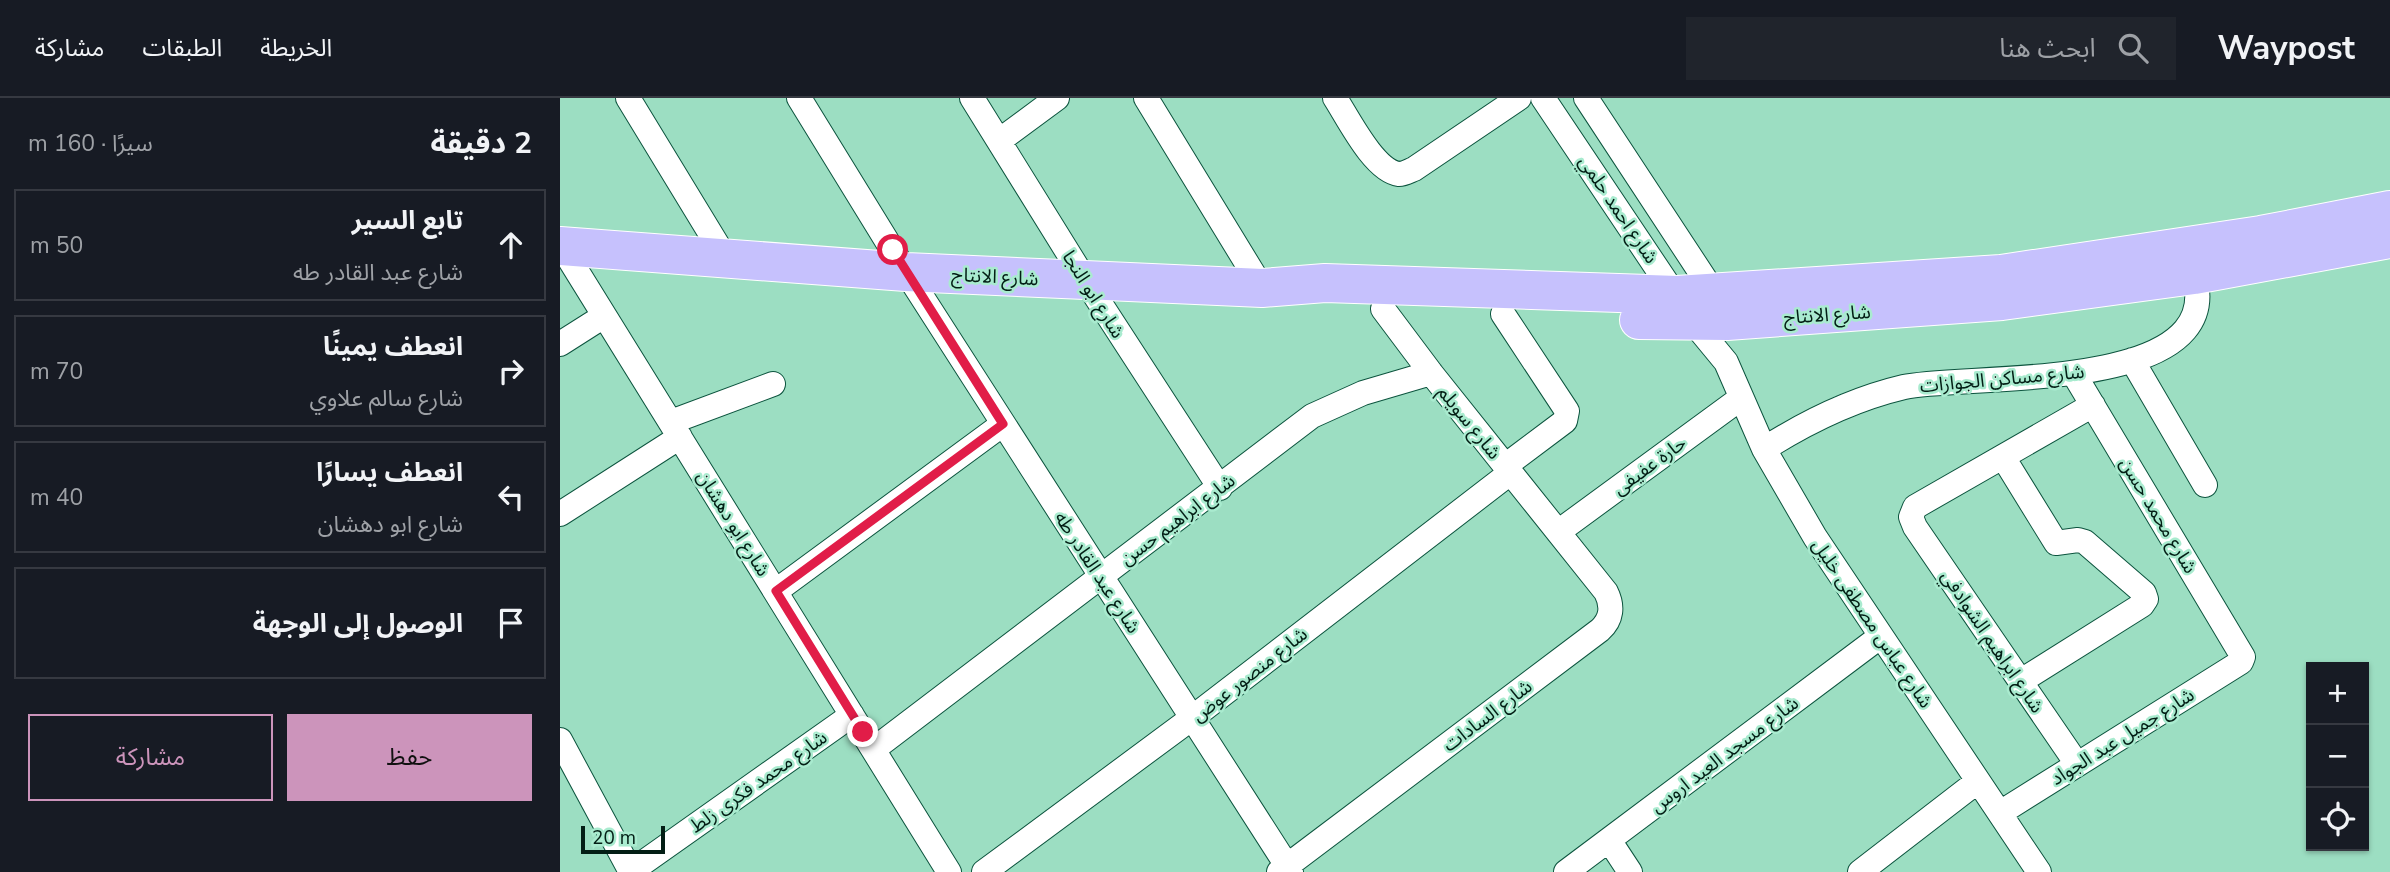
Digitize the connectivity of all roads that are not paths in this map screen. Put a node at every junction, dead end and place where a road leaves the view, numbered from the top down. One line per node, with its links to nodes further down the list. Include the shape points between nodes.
1 (628, 98): 14 (street)
2 (799, 98): 15 (street, شارع عبد القادر طه)
3 (972, 98): 10 (street, شارع ابو النجا)
4 (1056, 98): 10 (street)
5 (1146, 98): 18 (street)
6 (1335, 98): 7 (street, via 1376,161 1401,174)
7 (1519, 98)
8 (1544, 98): 19 (street, شارع احمد حلمي)
9 (1586, 98): 19 (street, شارع احمد حلمي)
10 (999, 141): 17 (street, شارع ابو النجا)
11 (2390, 210): 19 (main road, شارع الانتاج, via 2262,235 2001,274)
12 (2390, 239): 16 (main road, شارع الانتاج)
13 (560, 245): 14 (main road, شارع الانتاج); 22 (street, شارع ابو دهشان)
14 (726, 259): 15 (main road, شارع الانتاج)
15 (906, 272): 17 (main road, شارع الانتاج); 31 (street, شارع عبد القادر طه)
16 (2194, 275): 19 (main road, شارع الانتاج, via 2002,301); 24 (street, شارع مساكن الجوازات, via 2198,302 2189,326 2169,344)
17 (1085, 280): 18 (main road, شارع الانتاج); 37 (street, شارع ابو النجا)
18 (1262, 288): 19 (main road, شارع الانتاج, via 1325,283); 20 (main road, شارع الانتاج, via 1326,306)
19 (1703, 308): 21 (main road, شارع الانتاج); 25 (street, شارع عباس مصطفى خليل); 25 (street, شارع عباس مصطفى خليل)
20 (1383, 309): 21 (main road, شارع الانتاج); 26 (street, شارع سويلم)
21 (1503, 314): 35 (street, شارع منصور عوض, via 1567,411 1565,421)
22 (604, 316): 23 (street); 32 (street, شارع ابو دهشان)
23 (560, 344)
24 (2132, 360): 27 (street, شارع مساكن الجوازات); 36 (street)
25 (1726, 362): 29 (street, شارع عباس مصطفى خليل)
26 (1430, 373): 35 (street, شارع سويلم); 37 (street, شارع ابراهيم حسن, via 1363,393 1312,416)
27 (2074, 374): 30 (street, شارع محمد حسن); 33 (street, شارع مساكن الجوازات, via 1905,387 1844,405)
28 (773, 384): 32 (street)
29 (1741, 398): 33 (street, شارع عباس مصطفى خليل); 39 (street, حارة عفيفى)
30 (2093, 405): 34 (street); 43 (street, شارع محمد حسن)
31 (1003, 424): 40 (street, شارع عبد القادر طه); 41 (street)
32 (675, 429): 38 (street); 41 (street, شارع ابو دهشان)
33 (1764, 449): 42 (street, شارع عباس مصطفى خليل)
34 (2003, 457): 44 (street, شارع ابراهيم الشوادفي, via 1915,507 1911,517); 44 (street, via 2056,542 2085,542 2146,599)
35 (1508, 469): 39 (street, شارع سويلم); 46 (street, شارع منصور عوض)
36 (2205, 485)
37 (1220, 488): 40 (street, شارع ابراهيم حسن)
38 (560, 514)
39 (1558, 533): 53 (street, شارع السادات, via 1609,598 1611,612 1605,625)
40 (1101, 576): 46 (street, شارع عبد القادر طه); 48 (street, شارع ابراهيم حسن)
41 (776, 591): 45 (street, شارع ابو دهشان)
42 (1881, 636): 50 (street, شارع عباس مصطفى خليل); 52 (street, شارع مسجد العيد اروس)
43 (2244, 657): 49 (street, شارع جميل عبد الجواد)
44 (2021, 681): 49 (street, شارع ابراهيم الشوادفي)
45 (852, 715): 48 (street, شارع ابو دهشان); 54 (street, شارع محمد فكرى زلط)
46 (1192, 718): 53 (street, شارع عبد القادر طه); 56 (street, شارع منصور عوض)
47 (560, 740): 54 (street)
48 (874, 749): 55 (street, شارع ابو دهشان)
49 (2077, 764): 51 (street, شارع جميل عبد الجواد)
50 (1978, 781): 51 (street, شارع عباس مصطفى خليل); 59 (street)
51 (2000, 813): 60 (street, شارع عباس مصطفى خليل)
52 (1609, 840): 57 (street, شارع مسجد العيد اروس); 58 (street)
53 (1286, 870)
54 (630, 872)
55 (949, 872)
56 (984, 872)
57 (1566, 872)
58 (1630, 872)
59 (1860, 872)
60 (2039, 872)

